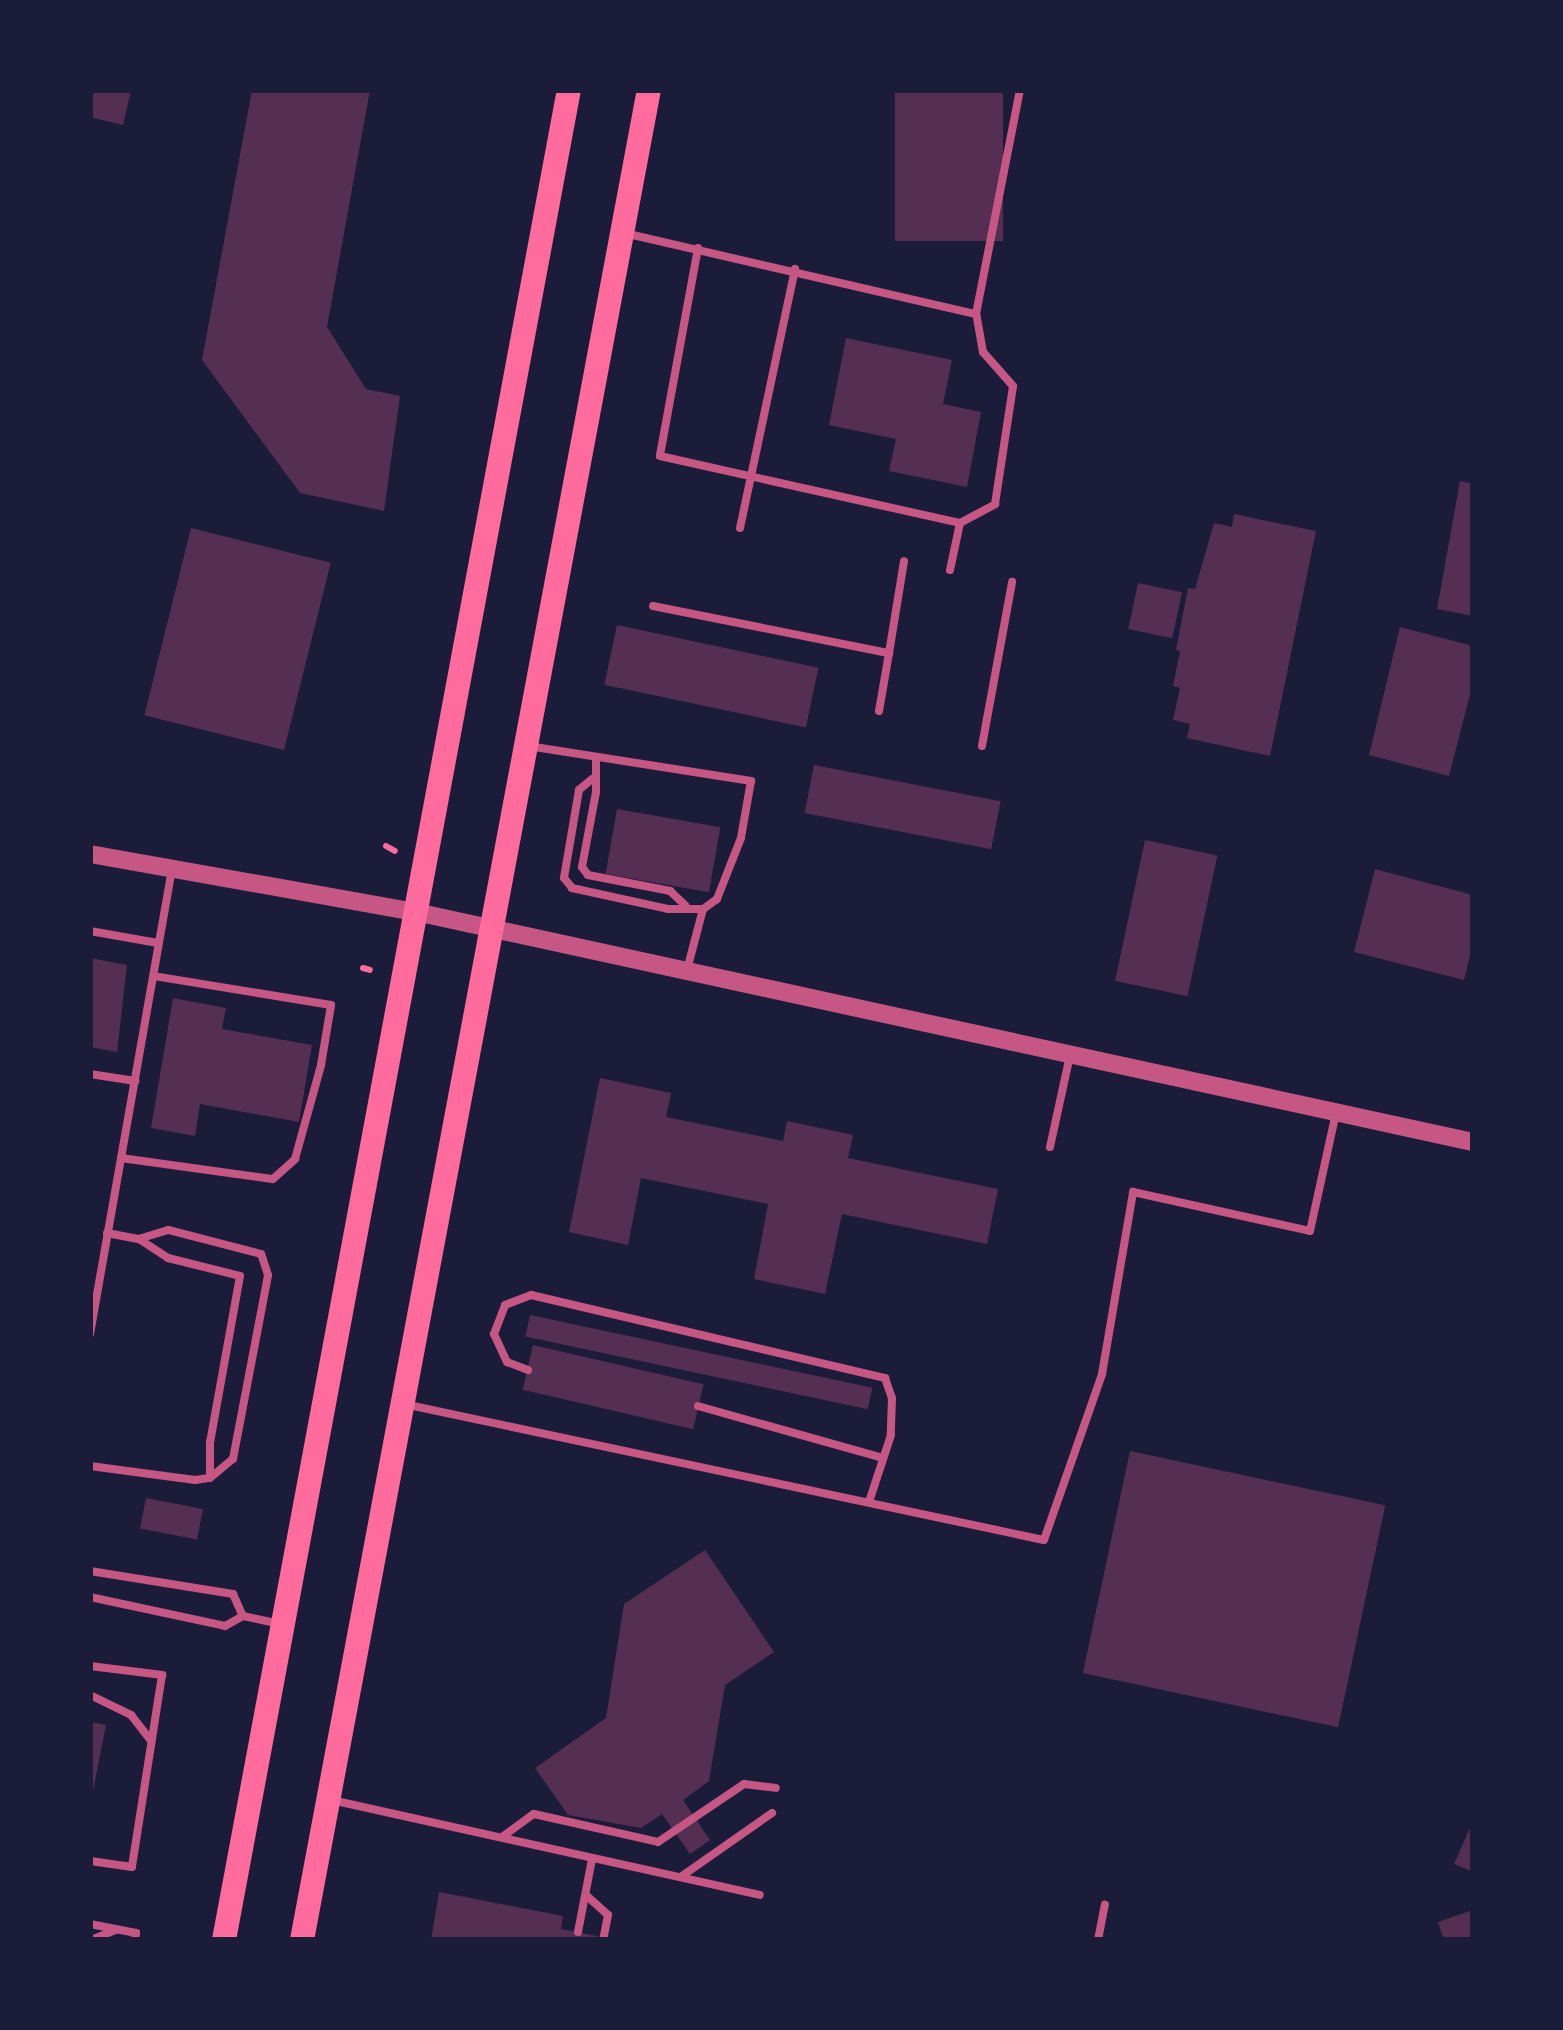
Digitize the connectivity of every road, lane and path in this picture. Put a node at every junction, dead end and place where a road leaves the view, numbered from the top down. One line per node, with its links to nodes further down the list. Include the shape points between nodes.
1 (569, 90): 27 (main road)
2 (649, 90): 4 (main road)
3 (1020, 90): 7 (lane)
4 (622, 232): 5 (lane); 17 (main road)
5 (698, 248): 6 (lane); 8 (lane, via 661,456)
6 (795, 269): 7 (lane); 8 (lane)
7 (976, 314): 9 (lane, via 982,352 1013,386 994,504)
8 (748, 476): 9 (lane); 10 (lane)
9 (960, 523): 12 (lane)
10 (740, 528)
11 (904, 561): 15 (lane)
12 (950, 570)
13 (1012, 582): 18 (lane)
14 (653, 605): 15 (lane)
15 (889, 653): 16 (lane)
16 (879, 711)
17 (526, 746): 19 (lane); 28 (main road)
18 (982, 746)
19 (596, 757): 20 (lane); 26 (lane, via 751,782 718,899)
20 (592, 779): 25 (lane, via 582,867 588,875 670,891); 25 (lane, via 579,790 564,878 572,888)
21 (386, 846): 22 (path)
22 (395, 851)
23 (90, 854): 24 (street)
24 (172, 868): 27 (street); 30 (lane)
25 (686, 907): 26 (lane)
26 (703, 909): 31 (lane)
27 (416, 912): 28 (street); 53 (main road)
28 (490, 929): 31 (street); 44 (main road)
29 (90, 931): 30 (lane)
30 (158, 943): 32 (lane)
31 (686, 970): 33 (street)
32 (154, 976): 35 (lane); 39 (lane, via 331,1005 321,1065 295,1159 273,1180)
33 (1070, 1054): 36 (street); 38 (lane)
34 (90, 1074): 35 (lane)
35 (135, 1082): 39 (lane)
36 (1336, 1112): 37 (street); 49 (lane, via 1310,1231 1132,1192 1102,1375 1044,1540)
37 (1473, 1142)
38 (1050, 1147)
39 (121, 1158): 40 (lane)
40 (107, 1233): 41 (lane); 42 (lane)
41 (139, 1239): 48 (lane, via 167,1258 240,1276); 48 (lane, via 168,1230 261,1254 268,1275 233,1459)
42 (90, 1334)
43 (528, 1370): 46 (lane, via 507,1362 494,1334 505,1305 531,1294 884,1378 891,1435)
44 (403, 1403): 49 (lane); 58 (main road)
45 (698, 1406): 46 (lane)
46 (880, 1457): 49 (lane)
47 (90, 1466): 48 (lane)
48 (210, 1478)
49 (869, 1502)
50 (90, 1570): 52 (lane, via 233,1594)
51 (90, 1597): 52 (lane, via 225,1626)
52 (243, 1616): 53 (lane)
53 (282, 1625): 72 (main road)
54 (90, 1666): 56 (lane, via 162,1676)
55 (90, 1696): 56 (lane, via 130,1715)
56 (152, 1742): 62 (lane, via 132,1868)
57 (776, 1788): 60 (lane, via 744,1784 658,1842 534,1814)
58 (328, 1799): 60 (lane); 73 (main road)
59 (772, 1813): 63 (lane)
60 (500, 1838): 61 (lane)
61 (592, 1859): 63 (lane); 64 (lane)
62 (90, 1861)
63 (681, 1877): 65 (lane)
64 (586, 1895): 69 (lane); 74 (lane, via 608,1915)
65 (760, 1895)
66 (1105, 1905): 75 (lane)
67 (90, 1924): 68 (lane)
68 (117, 1929): 70 (lane); 71 (lane, via 136,1933)
69 (578, 1932)
70 (91, 1940)
71 (135, 1940)
72 (224, 1940)
73 (302, 1940)
74 (603, 1940)
75 (1098, 1940)

